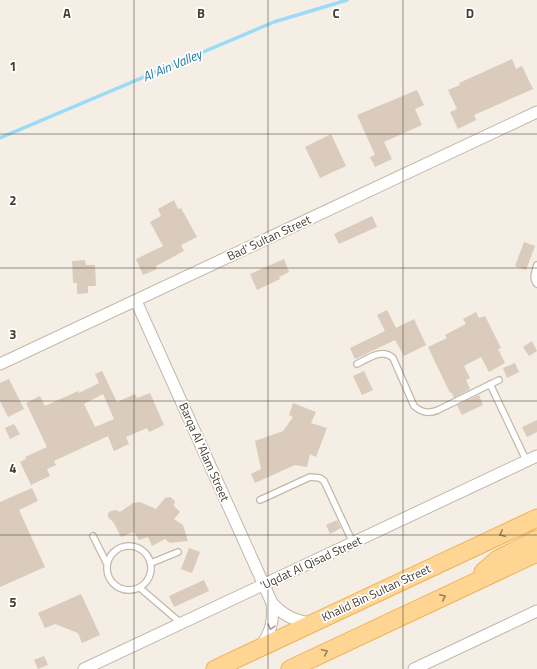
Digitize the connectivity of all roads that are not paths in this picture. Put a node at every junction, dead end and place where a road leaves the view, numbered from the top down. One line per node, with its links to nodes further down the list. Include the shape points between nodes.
1 (537, 112): 4 (street, Bad' Sultan Street)
2 (537, 265): 3 (lane, via 534,274)
3 (537, 284)
4 (136, 301): 5 (street, Bad' Sultan Street); 21 (street, Barqa Al 'Alam Street)
5 (0, 364)
6 (357, 364): 8 (lane, via 379,353 389,355 393,358 414,406 425,413 438,410)
7 (499, 380): 8 (lane)
8 (490, 384): 10 (lane)
9 (537, 456): 10 (street, 'Uqdat Al Qisad Street)
10 (526, 460): 15 (street, 'Uqdat Al Qisad Street)
11 (260, 500): 15 (lane, via 310,478 320,478 324,481)
12 (537, 518): 25 (main road, Khalid Bin Sultan Street, one-way to 25)
13 (93, 536): 19 (lane)
14 (537, 538): 20 (main road, via 498,559)
15 (353, 543): 21 (street, 'Uqdat Al Qisad Street)
16 (178, 552): 18 (lane)
17 (537, 553): 20 (main road)
18 (151, 563): 19 (lane, via 146,554 138,548 128,546 119,548 111,555); 22 (lane, via 151,573 147,582)
19 (107, 564): 22 (lane, via 107,574 112,583 120,589 130,591)
20 (474, 583): 30 (main road, one-way to 20)
21 (264, 585): 23 (street, Barqa Al 'Alam Street); 26 (street, 'Uqdat Al Qisad Street)
22 (140, 588): 26 (lane)
23 (272, 603): 25 (street, Barqa Al 'Alam Street, via 290,618); 27 (street, Barqa Al 'Alam Street, one-way to 27, via 272,627)
24 (537, 612): 31 (street)
25 (312, 623): 27 (main road, Khalid Bin Sultan Street)
26 (182, 624): 28 (street, 'Uqdat Al Qisad Street)
27 (259, 648): 29 (main road, Khalid Bin Sultan Street)
28 (84, 669)
29 (215, 669)
30 (290, 669)
31 (414, 669)

